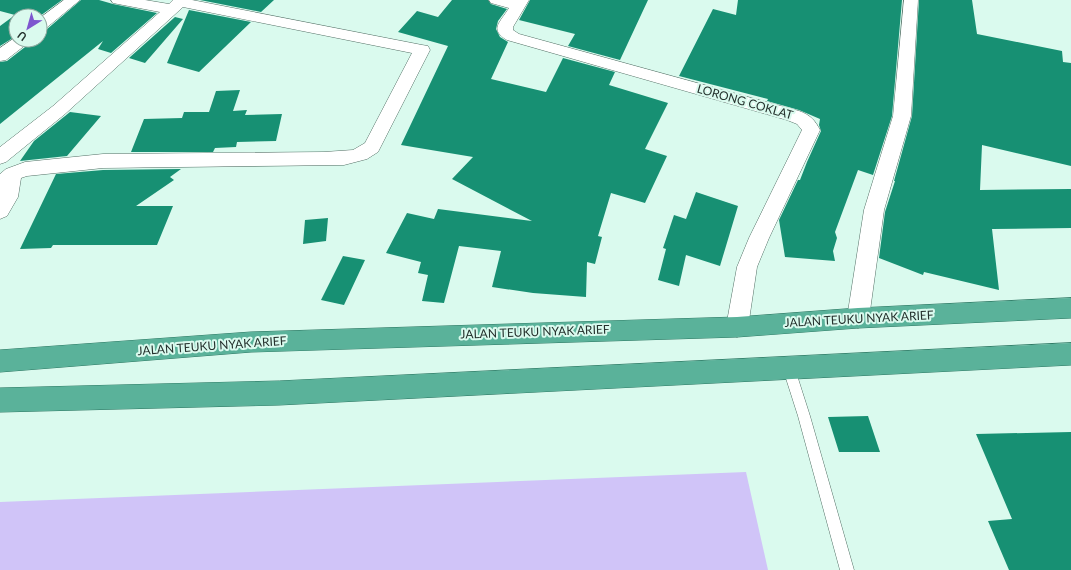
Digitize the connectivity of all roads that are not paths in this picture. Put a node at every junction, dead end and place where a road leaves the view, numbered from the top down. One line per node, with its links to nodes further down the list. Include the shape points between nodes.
1 (73, 0): 7 (street)
2 (118, 0): 6 (street)
3 (496, 0): 5 (street)
4 (911, 0): 14 (street, via 902,116 874,210)
5 (520, 3): 15 (street, LORONG COKLAT, via 505,27 505,32 514,37 785,113 801,118 808,124 811,130 748,267)
6 (178, 4): 10 (street, via 59,110); 11 (street, via 422,50 372,147 364,155 282,160 103,161 25,169)
7 (48, 20)
8 (11, 48): 9 (street)
9 (0, 56)
10 (0, 158)
11 (7, 180): 12 (street, via 8,197)
12 (0, 211)
13 (1071, 308): 14 (highway, JALAN TEUKU NYAK ARIEF)
14 (858, 318): 15 (highway, JALAN TEUKU NYAK ARIEF)
15 (737, 327): 17 (highway, JALAN TEUKU NYAK ARIEF, via 251,342)
16 (1071, 354): 18 (highway)
17 (0, 361)
18 (789, 369): 19 (highway, via 279,393); 20 (lane)
19 (1, 402)
20 (847, 570)

